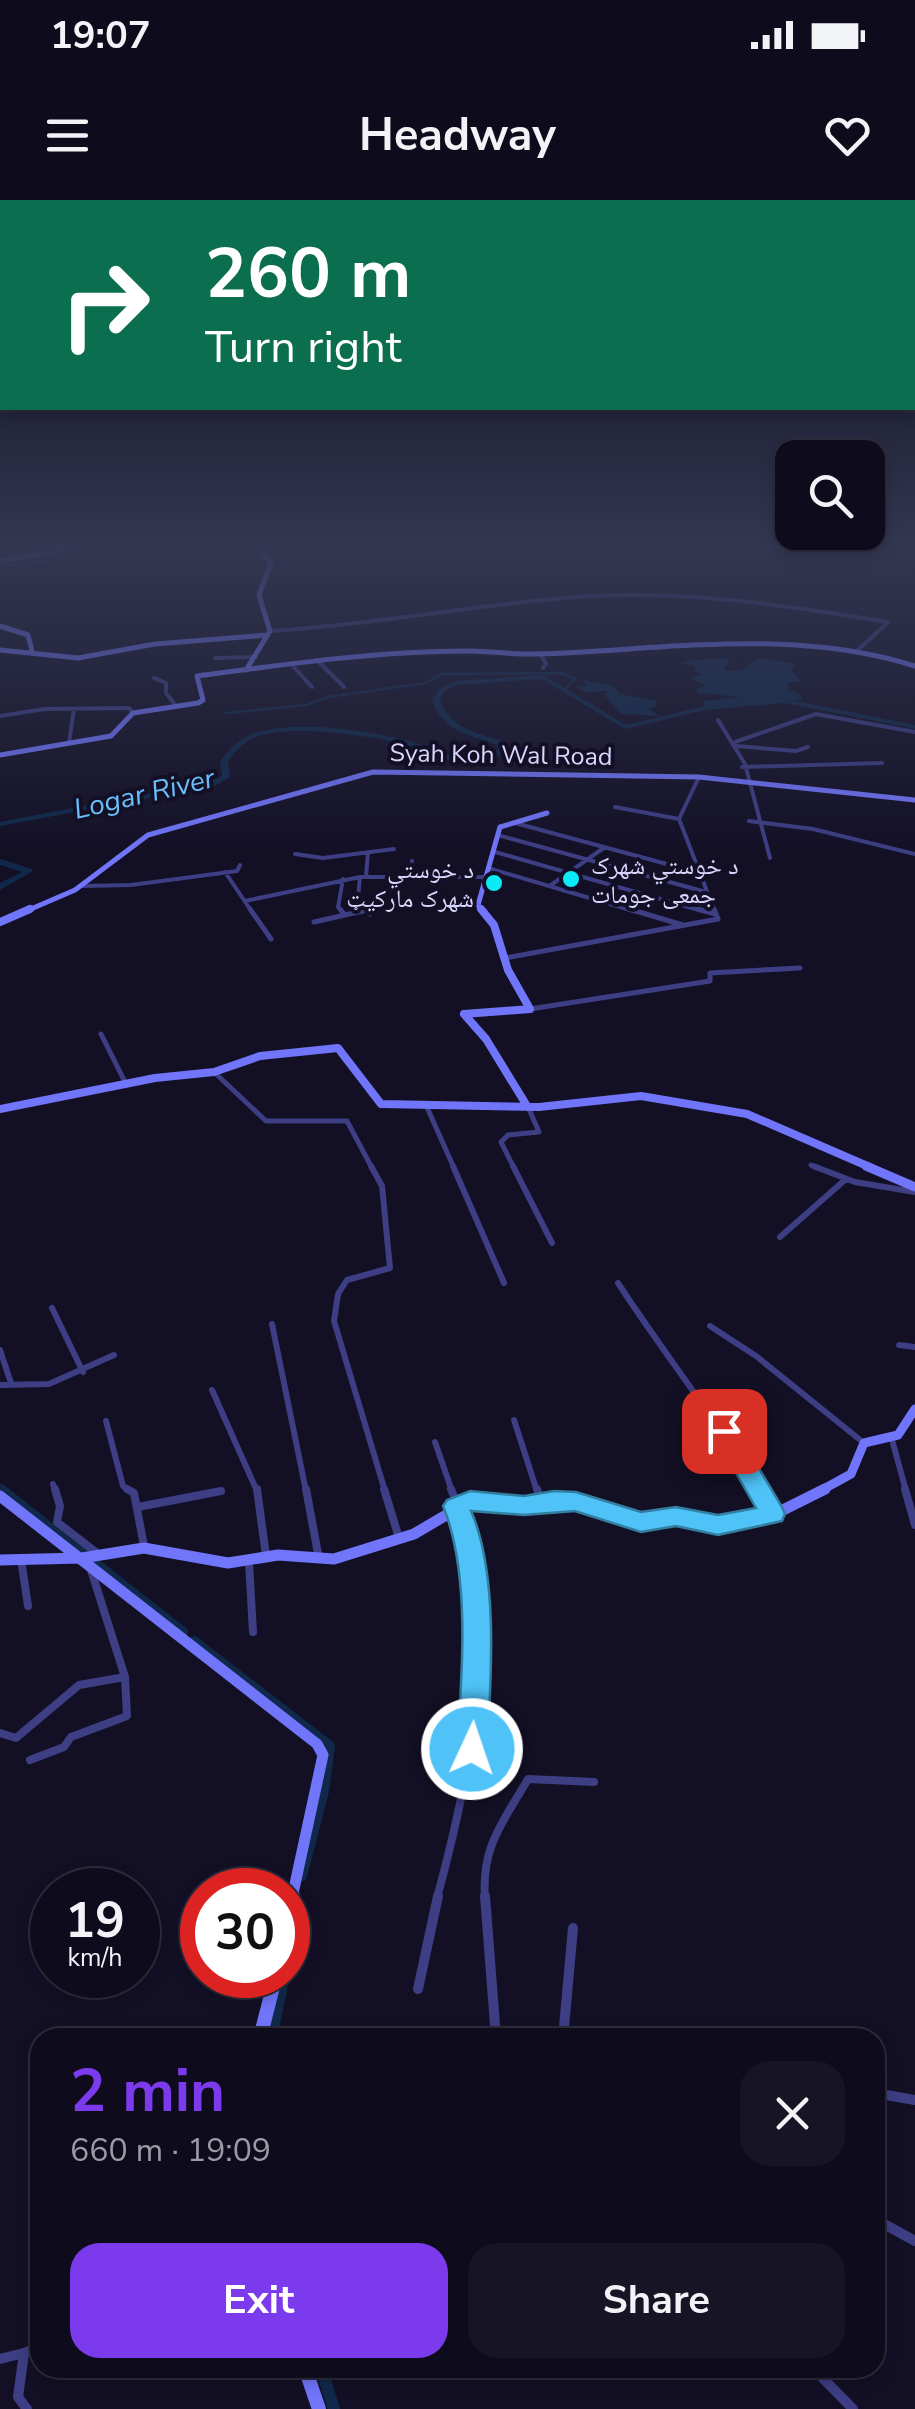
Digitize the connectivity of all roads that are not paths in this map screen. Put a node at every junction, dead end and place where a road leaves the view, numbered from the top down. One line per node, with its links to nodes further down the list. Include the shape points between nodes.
1 (31, 648): 8 (street)
2 (132, 648): 8 (street, via 78,658)
3 (260, 648): 10 (street)
4 (618, 648): 9 (street)
5 (824, 648): 7 (street)
6 (0, 650): 8 (street)
7 (858, 650): 14 (street)
8 (32, 651)
9 (540, 653): 12 (street); 15 (street)
10 (256, 657): 11 (street); 16 (street)
11 (216, 658)
12 (317, 660): 13 (street); 19 (street)
13 (292, 664): 16 (street); 18 (street)
14 (915, 666)
15 (543, 668)
16 (246, 670): 21 (street, via 196,676 203,700)
17 (154, 678): 21 (street, via 166,684)
18 (312, 687)
19 (344, 688)
20 (88, 700): 22 (street)
21 (176, 706): 24 (street)
22 (82, 708): 23 (street); 24 (street)
23 (74, 709): 25 (street); 28 (street)
24 (133, 713): 28 (street, via 114,735)
25 (0, 716)
26 (718, 720): 29 (street)
27 (915, 732): 29 (street, via 816,714)
28 (69, 743): 31 (street)
29 (736, 744): 30 (street); 33 (street)
30 (808, 747)
31 (0, 754)
32 (882, 763): 33 (street)
33 (742, 767): 35 (street)
34 (698, 777): 35 (street, Syah Koh Wal Road); 39 (street); 63 (street, Syah Koh Wal Road, via 373,772 148,835)
35 (750, 780): 36 (street, Syah Koh Wal Road); 42 (street)
36 (915, 800)
37 (615, 808): 39 (street)
38 (547, 812): 41 (street)
39 (679, 819): 57 (street)
40 (749, 821): 42 (street)
41 (515, 822): 43 (street, via 500,827); 44 (street)
42 (766, 822): 49 (street); 50 (street)
43 (500, 836): 47 (street); 51 (street)
44 (604, 847): 51 (street); 57 (street)
45 (394, 848): 46 (street)
46 (368, 852): 48 (street); 59 (street)
47 (495, 852): 54 (street); 56 (street)
48 (294, 854)
49 (915, 854)
50 (770, 858)
51 (588, 860): 56 (street); 64 (street)
52 (412, 861): 58 (street)
53 (240, 865): 55 (street)
54 (488, 868): 60 (street); 62 (street)
55 (226, 872): 63 (street); 65 (street)
56 (569, 872): 62 (street); 67 (street)
57 (702, 874): 64 (street)
58 (408, 876): 59 (street); 60 (street)
59 (363, 877): 61 (street); 66 (street, via 358,897 368,912)
60 (486, 877): 72 (street, via 478,905)
61 (342, 879): 65 (street); 66 (street, via 338,907)
62 (550, 885): 70 (street)
63 (82, 886): 68 (street, Syah Koh Wal Road)
64 (706, 892): 67 (street)
65 (245, 901): 71 (street)
66 (344, 914): 69 (street)
67 (716, 914): 70 (street, via 716,920)
68 (0, 922)
69 (314, 922)
70 (684, 926): 72 (street)
71 (272, 939)
72 (506, 958): 74 (street)
73 (800, 968): 74 (street, via 710,973 710,981)
74 (530, 1009): 79 (street, via 464,1014)
75 (100, 1034): 77 (street)
76 (214, 1072): 77 (street); 78 (street, via 260,1056 338,1048 381,1104); 113 (street, via 266,1120 348,1122 382,1186 390,1268 344,1278 337,1286 334,1321)
77 (126, 1084): 80 (street)
78 (426, 1105): 79 (street); 86 (street, via 435,1139)
79 (527, 1106): 83 (street, via 641,1096 747,1114); 85 (street, via 540,1132 508,1135 501,1142)
80 (0, 1109)
81 (811, 1166): 82 (street)
82 (846, 1179): 83 (street); 84 (street)
83 (915, 1190)
84 (780, 1238)
85 (552, 1243)
86 (504, 1283)
87 (618, 1283): 111 (street, via 724,1431)
88 (52, 1308): 95 (street)
89 (272, 1324): 119 (street)
90 (710, 1326): 104 (street)
91 (899, 1345): 92 (street)
92 (915, 1347)
93 (0, 1350): 96 (street)
94 (114, 1356): 95 (street)
95 (83, 1372): 96 (street, via 49,1384)
96 (10, 1383): 97 (street)
97 (0, 1384)
98 (212, 1390): 115 (street, via 256,1483)
99 (915, 1409): 102 (street, via 906,1428)
100 (514, 1420): 108 (street)
101 (106, 1421): 110 (street, via 123,1486 134,1492)
102 (890, 1436): 104 (street); 112 (street)
103 (435, 1442): 109 (street)
104 (864, 1443): 111 (street, via 848,1476)
105 (53, 1484): 117 (street, via 57,1522)
106 (222, 1492): 110 (street)
107 (0, 1496): 117 (street)
108 (542, 1502): 109 (street, via 470,1500); 111 (street, via 576,1502 641,1522 676,1517 718,1525)
109 (456, 1506): 113 (street); 129 (street, via 466,1528 473,1594 472,1749)
110 (138, 1507): 114 (street)
111 (772, 1514)
112 (915, 1525)
113 (399, 1538): 119 (street)
114 (144, 1548): 117 (street); 120 (street)
115 (266, 1557): 119 (street); 120 (street)
116 (21, 1558): 117 (street); 118 (street); 121 (street)
117 (90, 1558): 123 (street); 127 (street, via 317,1744 323,1756)
118 (0, 1560)
119 (320, 1560)
120 (249, 1562): 122 (street)
121 (28, 1606)
122 (253, 1632)
123 (124, 1677): 124 (street, via 79,1686 16,1738); 125 (street, via 128,1716)
124 (0, 1733)
125 (30, 1760)
126 (594, 1782): 132 (street, via 528,1779 488,1848 481,1894)
127 (299, 1868)
128 (573, 1928): 133 (street)
129 (418, 1989)
130 (270, 1998): 131 (street)
131 (263, 2028)
132 (495, 2028)
133 (564, 2028)
134 (885, 2095): 135 (street)
135 (915, 2100)
136 (885, 2225): 137 (street)
137 (915, 2241)
138 (30, 2350): 139 (street)
139 (24, 2352): 140 (street); 143 (street, via 18,2396)
140 (0, 2360)
141 (308, 2378): 144 (street)
142 (824, 2378): 145 (street)
143 (27, 2409)
144 (318, 2409)
145 (853, 2409)

